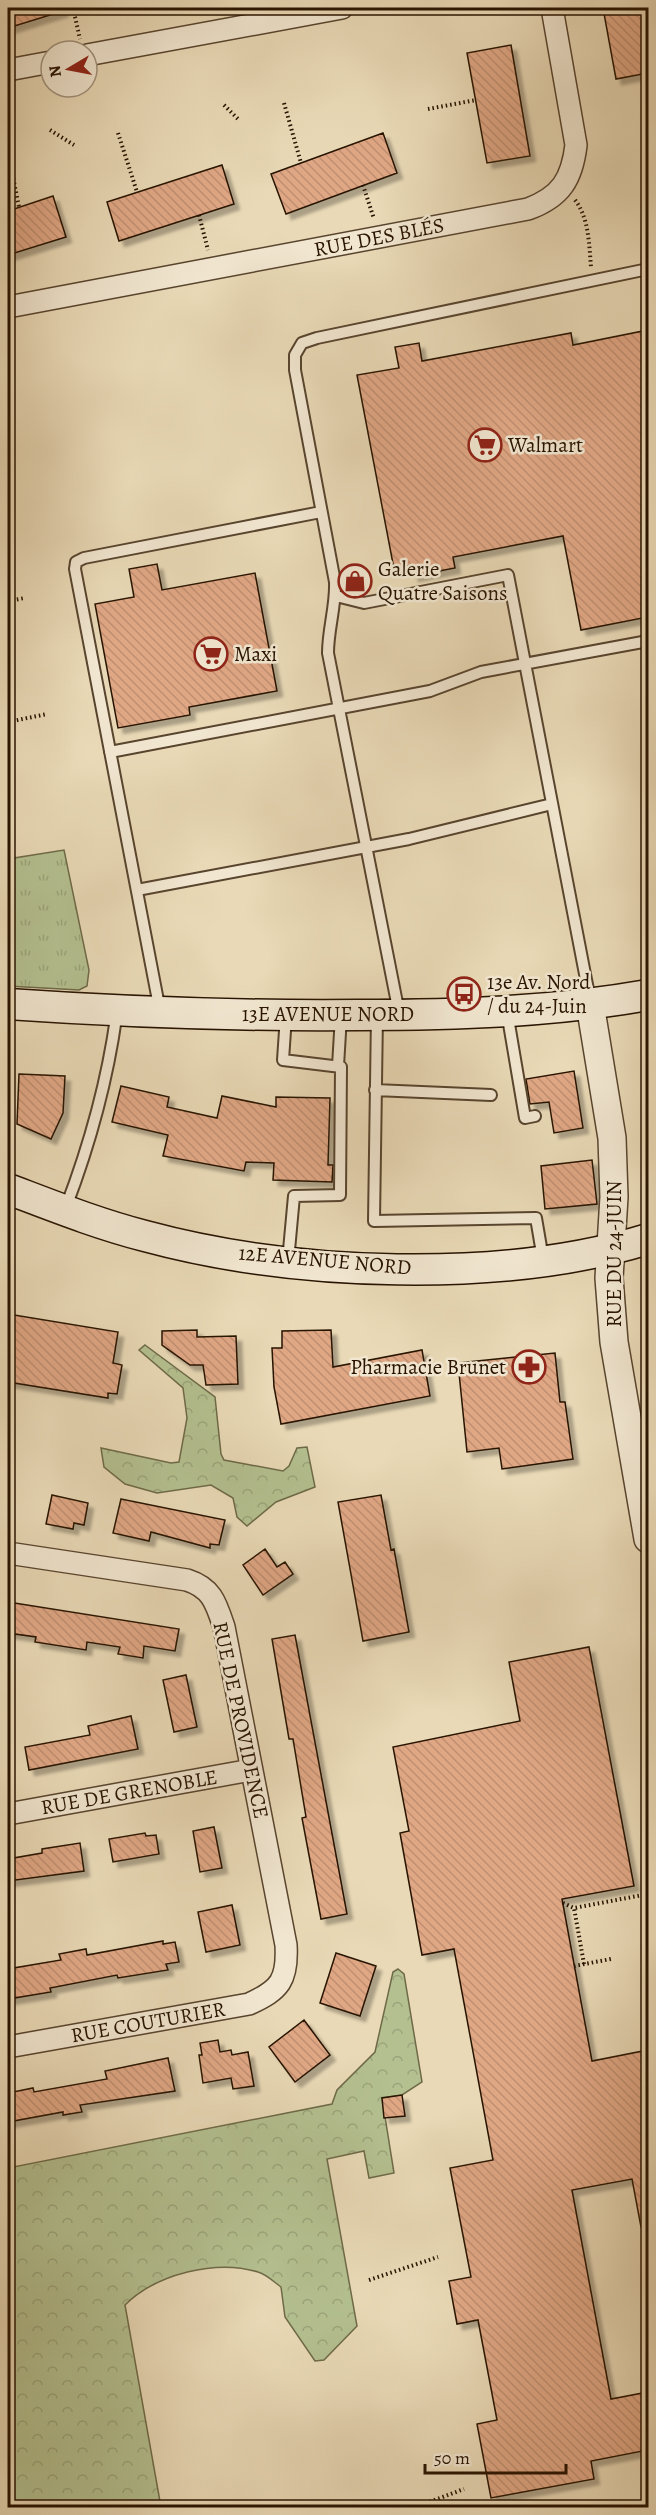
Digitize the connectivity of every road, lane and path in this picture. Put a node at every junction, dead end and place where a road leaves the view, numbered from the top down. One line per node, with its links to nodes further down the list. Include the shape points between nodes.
1 (73, 8): 4 (path)
2 (342, 8): 5 (street)
3 (552, 8): 19 (street, RUE DES BLÉS, via 576,145 574,164)
4 (82, 39)
5 (99, 46)
6 (39, 64): 7 (street)
7 (8, 70)
8 (476, 100): 11 (path)
9 (284, 103): 17 (path)
10 (224, 105): 12 (path)
11 (428, 109)
12 (238, 119)
13 (50, 130): 15 (path)
14 (118, 133): 20 (path)
15 (74, 145)
16 (8, 152): 21 (path)
17 (301, 164)
18 (363, 186): 23 (path)
19 (560, 188): 23 (street, RUE DES BLÉS, via 552,197 528,209); 26 (path, via 582,208)
20 (137, 192)
21 (19, 207)
22 (199, 215): 24 (path)
23 (380, 237): 24 (street, RUE DES BLÉS)
24 (213, 268): 27 (street, RUE DES BLÉS)
25 (648, 269): 26 (lane)
26 (592, 281): 28 (lane, via 302,343 295,355 296,370)
27 (8, 307)
28 (321, 512): 29 (lane); 37 (lane, via 76,562)
29 (336, 596): 33 (lane, via 364,603 508,575); 34 (lane, via 328,653)
30 (25, 598): 31 (path)
31 (8, 601)
32 (648, 641): 33 (lane)
33 (525, 664): 34 (lane, via 481,672 430,691); 38 (lane)
34 (340, 709): 37 (lane); 39 (lane)
35 (47, 714): 36 (path)
36 (8, 722)
37 (110, 752): 40 (lane)
38 (552, 804): 39 (lane); 43 (lane)
39 (368, 846): 40 (lane); 49 (lane)
40 (137, 890): 45 (lane)
41 (648, 995): 43 (main road, 13E AVENUE NORD)
42 (8, 1004): 44 (main road, 13E AVENUE NORD)
43 (590, 1004): 46 (main road, 13E AVENUE NORD); 57 (street, RUE DU 24-JUIN, via 612,1138)
44 (117, 1011): 45 (main road, 13E AVENUE NORD); 55 (lane, via 106,1079)
45 (160, 1012): 47 (main road, 13E AVENUE NORD)
46 (507, 1012): 49 (main road, 13E AVENUE NORD); 53 (lane, via 525,1118)
47 (286, 1015): 48 (main road, 13E AVENUE NORD); 50 (lane, via 283,1060)
48 (341, 1015): 49 (main road, 13E AVENUE NORD); 50 (lane)
49 (388, 1015): 51 (lane)
50 (338, 1066): 58 (lane, via 340,1195 294,1196)
51 (375, 1090): 52 (lane); 59 (lane, via 374,1221 536,1218)
52 (491, 1095)
53 (535, 1116)
54 (8, 1189): 55 (main road, 12E AVENUE NORD)
55 (65, 1211): 58 (main road, 12E AVENUE NORD, via 180,1244)
56 (648, 1239): 57 (main road, 12E AVENUE NORD)
57 (611, 1250): 59 (main road, 12E AVENUE NORD); 60 (street, RUE DU 24-JUIN, via 614,1342)
58 (288, 1261): 59 (main road, 12E AVENUE NORD, via 421,1268)
59 (543, 1261)
60 (648, 1539)
61 (8, 1553): 62 (street, RUE DE PROVIDENCE, via 202,1585 212,1597 224,1627)
62 (251, 1770): 63 (street, RUE DE GRENOBLE); 70 (street, RUE DE PROVIDENCE, via 286,1945 287,1965)
63 (8, 1814)
64 (648, 1894): 66 (path)
65 (563, 1903): 66 (path)
66 (574, 1908): 68 (path)
67 (611, 1959): 68 (path)
68 (584, 1964): 69 (path)
69 (574, 1966)
70 (282, 1981): 71 (street, RUE COUTURIER, via 269,1995 249,2004)
71 (8, 2048)
72 (438, 2257): 73 (path)
73 (369, 2280)
74 (464, 2489): 75 (path)
75 (413, 2508)

